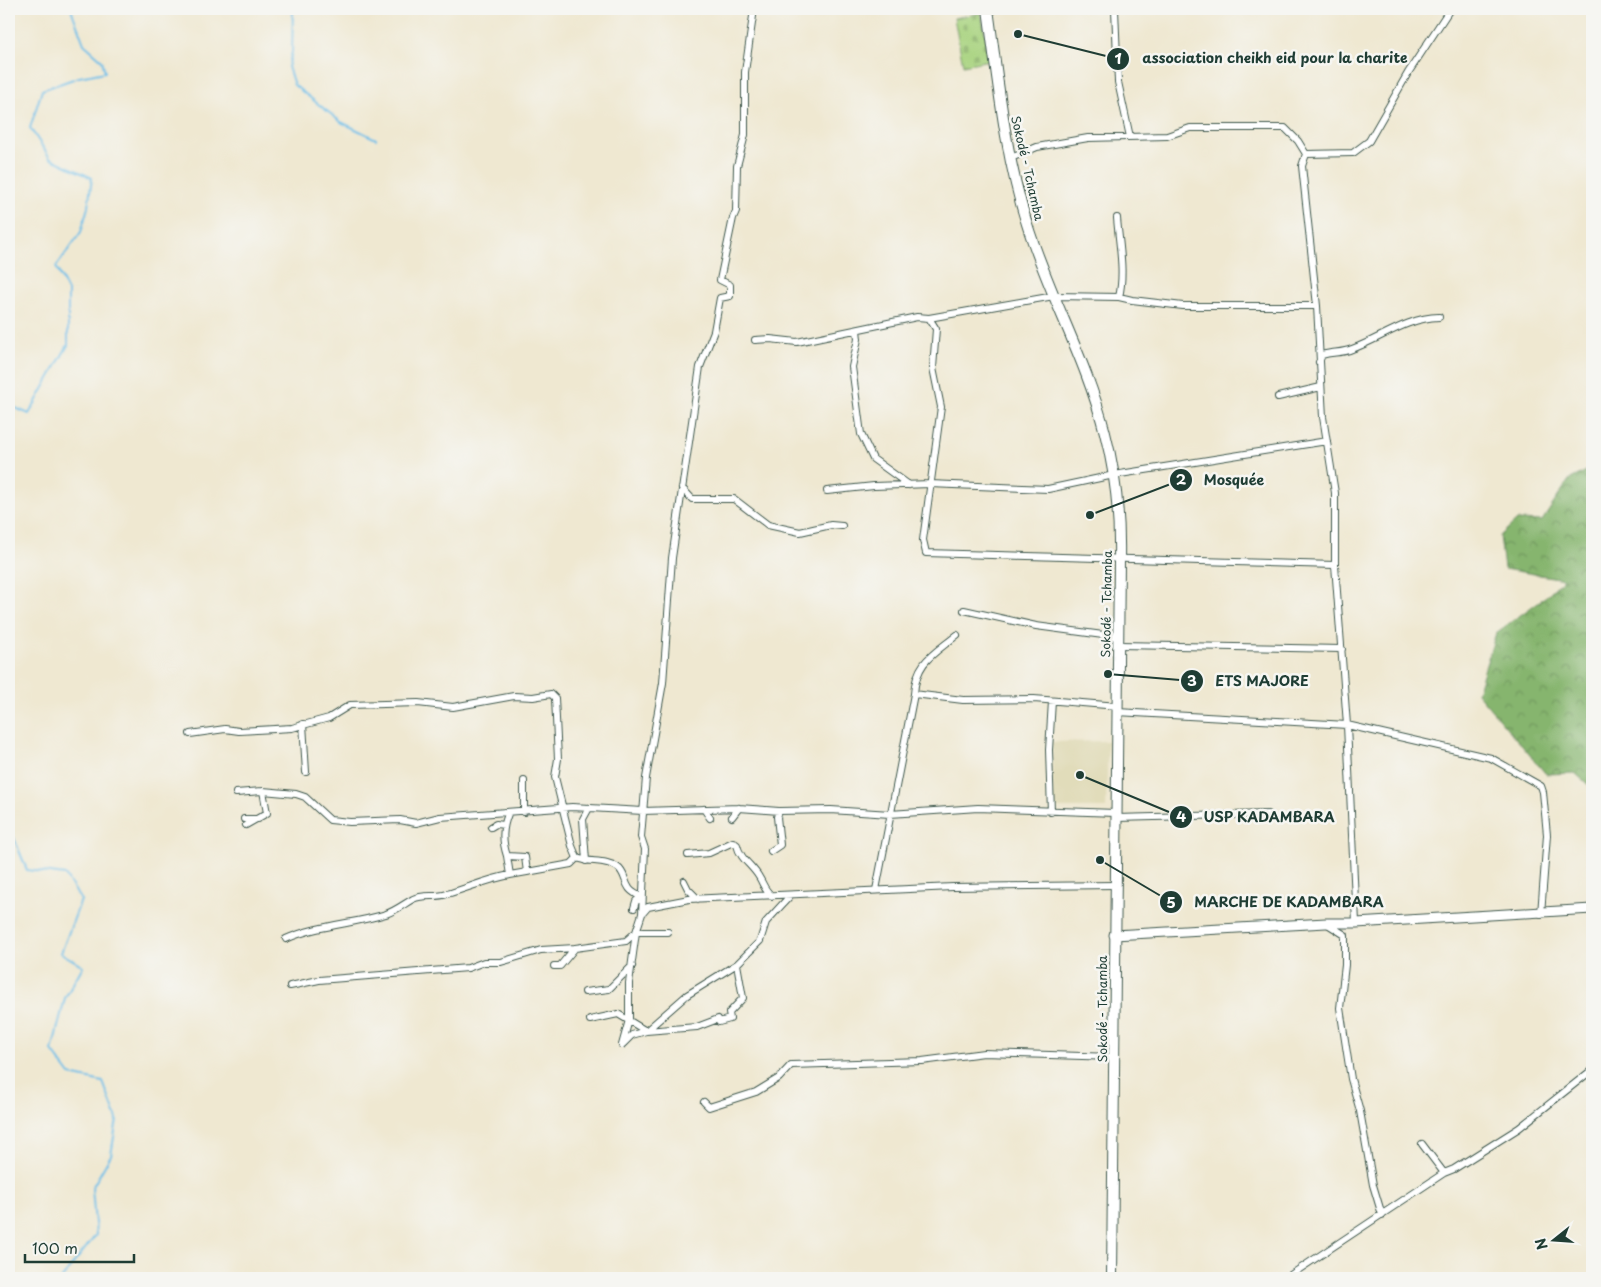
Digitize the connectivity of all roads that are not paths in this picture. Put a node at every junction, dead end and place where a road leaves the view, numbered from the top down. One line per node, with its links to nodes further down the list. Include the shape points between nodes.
1 (754, 9): 23 (street, via 745,72 745,135 738,166 736,211 720,280 730,285 730,296 720,298 714,331 700,367)
2 (988, 9): 7 (main road, Sokodé - Tchamba)
3 (1115, 9): 5 (street, via 1118,82)
4 (1450, 9): 6 (street, via 1369,141 1353,153)
5 (1130, 137): 6 (street, via 1167,136 1190,128 1285,128); 7 (street, via 1088,138 1037,147)
6 (1306, 154): 11 (street, via 1302,166)
7 (1010, 158): 9 (main road, Sokodé - Tchamba, via 1027,225)
8 (1117, 218): 10 (street, via 1123,276)
9 (1054, 296): 10 (street); 13 (street); 20 (main road, Sokodé - Tchamba, via 1097,406)
10 (1119, 297): 11 (street, via 1183,306)
11 (1317, 306): 16 (street)
12 (1438, 317): 16 (street, via 1403,325 1351,350 1322,355)
13 (930, 318): 14 (street, via 917,317); 21 (street, via 936,329 933,368 940,407)
14 (857, 330): 15 (street, via 797,342); 22 (street, via 852,376 861,434 873,459)
15 (754, 340)
16 (1319, 362): 17 (street)
17 (1321, 387): 18 (street); 19 (street)
18 (1278, 397)
19 (1327, 441): 20 (street); 27 (street, via 1335,493)
20 (1114, 475): 21 (street, via 1048,489); 26 (main road, Sokodé - Tchamba)
21 (930, 484): 22 (street); 26 (street, via 923,540 926,553)
22 (909, 485): 24 (street)
23 (682, 488): 25 (street, via 692,499 734,499 768,525 800,532 831,525); 46 (street, via 672,558 663,684)
24 (827, 492)
25 (842, 526)
26 (1120, 560): 27 (street); 30 (main road, Sokodé - Tchamba)
27 (1335, 565): 31 (street)
28 (964, 610): 30 (street)
29 (957, 635): 32 (street, via 927,658 918,671)
30 (1118, 641): 31 (street); 34 (main road, Sokodé - Tchamba)
31 (1342, 650): 36 (street)
32 (914, 694): 33 (street, via 963,700); 51 (street)
33 (1052, 701): 34 (street); 49 (street, via 1049,750)
34 (1118, 709): 36 (street); 53 (main road, Sokodé - Tchamba)
35 (303, 724): 37 (street, via 292,728 225,729); 38 (street); 42 (street, via 329,718 350,705 418,703 453,707 514,696 551,694 555,698 556,777)
36 (1347, 725): 76 (street, via 1491,758 1541,786 1547,835); 78 (street)
37 (190, 734)
38 (306, 772)
39 (524, 781): 48 (street)
40 (263, 791): 41 (street); 50 (street, via 305,797 330,820 350,822 400,820 416,823 440,817); 56 (street, via 266,813)
41 (236, 793)
42 (563, 808): 43 (street); 48 (street); 62 (street)
43 (589, 808): 46 (street); 63 (street, via 583,819)
44 (740, 808): 45 (street); 47 (street); 54 (street)
45 (704, 809): 46 (street); 55 (street)
46 (643, 811): 71 (street)
47 (779, 811): 51 (street); 59 (street, via 780,845)
48 (524, 812): 50 (street)
49 (1051, 812): 51 (street, via 978,808); 53 (street)
50 (508, 814): 57 (street)
51 (890, 814): 68 (street)
52 (1268, 814): 53 (street)
53 (1116, 816): 67 (main road, Sokodé - Tchamba)
54 (732, 817)
55 (710, 818)
56 (245, 822)
57 (504, 825): 58 (street); 61 (street, via 503,844)
58 (491, 827)
59 (771, 851)
60 (688, 855): 69 (street, via 709,853 732,842 760,877 764,890)
61 (508, 856): 64 (street, via 525,857); 65 (street)
62 (577, 858): 63 (street); 64 (street, via 571,864)
63 (586, 861): 71 (street, via 616,866 629,889)
64 (527, 872): 65 (street)
65 (510, 875): 82 (street, via 447,895 414,898 386,914 315,928)
66 (684, 880): 72 (street)
67 (1115, 885): 68 (street); 81 (main road, Sokodé - Tchamba)
68 (876, 890): 70 (street)
69 (772, 896): 70 (street); 72 (street)
70 (790, 896): 84 (street, via 766,922 760,941)
71 (642, 898): 73 (street, via 636,901); 75 (street)
72 (698, 899): 75 (street, via 655,905)
73 (634, 908)
74 (1592, 909): 76 (main road)
75 (642, 914): 79 (street)
76 (1541, 914): 78 (main road)
77 (1326, 923): 78 (main road); 81 (main road); 97 (street, via 1345,936 1340,1008 1351,1079)
78 (1356, 923)
79 (636, 932): 80 (street); 83 (street, via 626,941); 86 (street)
80 (668, 932)
81 (1114, 935): 92 (main road, Sokodé - Tchamba)
82 (286, 939)
83 (575, 948): 85 (street, via 560,966); 87 (street, via 541,950 468,968 319,980)
84 (737, 964): 91 (street, via 687,994); 91 (street, via 742,998 729,1013 730,1019 719,1022 718,1019 697,1027)
85 (554, 966)
86 (632, 966): 88 (street, via 609,989); 90 (street)
87 (290, 986)
88 (585, 992)
89 (590, 1020): 90 (street, via 618,1014)
90 (629, 1020): 91 (street); 91 (street, via 622,1044 632,1035)
91 (646, 1031)
92 (1114, 1057): 94 (street, via 984,1053 922,1060 792,1065 779,1078 756,1092 709,1107); 98 (main road, Sokodé - Tchamba)
93 (1592, 1070): 96 (street, via 1519,1128 1454,1170)
94 (704, 1102)
95 (1422, 1144): 96 (street)
96 (1444, 1173): 97 (street)
97 (1382, 1215): 99 (street)
98 (1112, 1278)
99 (1286, 1278)

